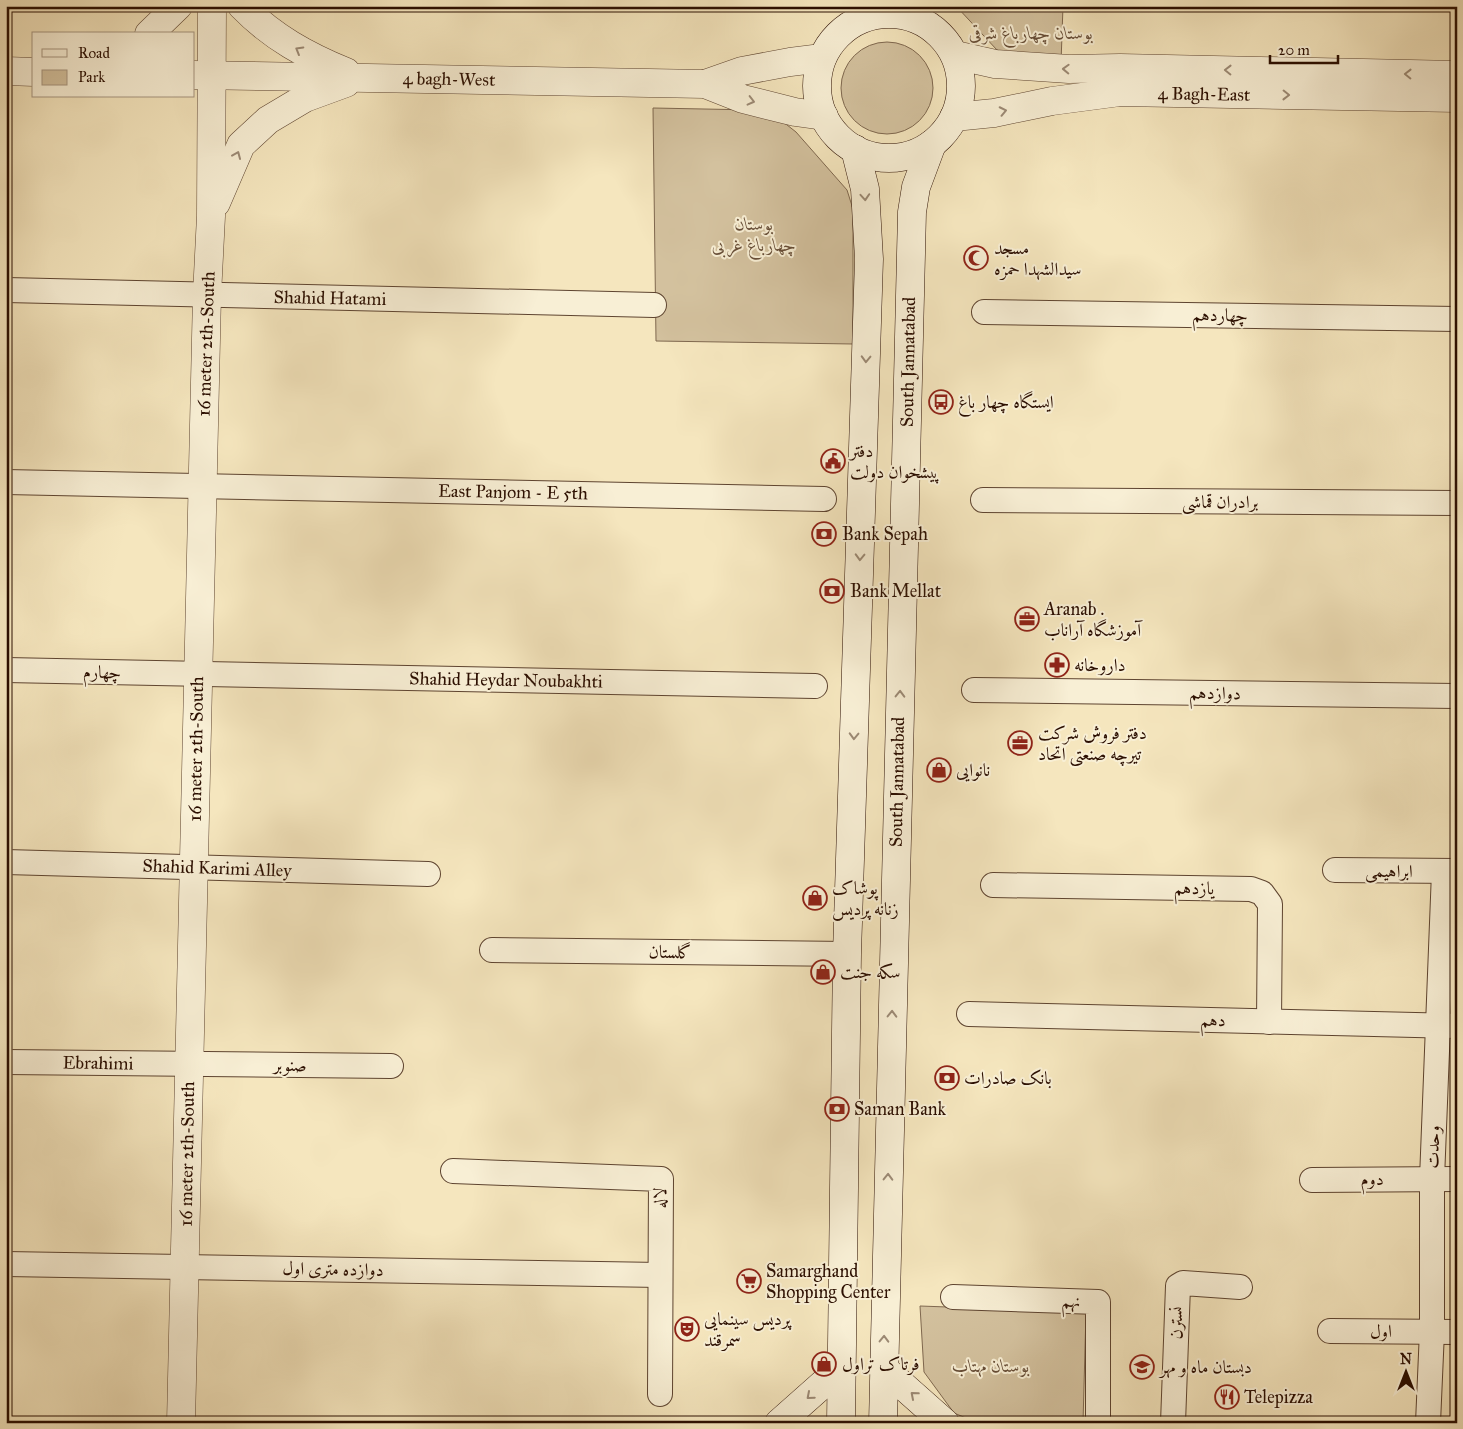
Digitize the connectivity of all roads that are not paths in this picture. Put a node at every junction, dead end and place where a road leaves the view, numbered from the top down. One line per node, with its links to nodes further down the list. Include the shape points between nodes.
1 (178, 6): 6 (street)
2 (212, 6): 11 (street, 16 meter 2th-South)
3 (242, 6): 13 (street, one-way to 3, via 279,38)
4 (858, 14): 5 (street); 8 (street, via 830,44)
5 (930, 17): 7 (street)
6 (151, 32)
7 (955, 55): 12 (street, 4 Bagh-East, one-way to 7, via 1069,69 996,64); 17 (street, via 961,76 961,97)
8 (822, 58): 14 (street, via 742,71); 16 (street, via 817,78 818,98)
9 (6, 71): 10 (street)
10 (32, 72)
11 (203, 75): 13 (street, 4 bagh-West); 20 (street, 16 meter 2th-South)
12 (1457, 75)
13 (359, 78): 14 (street, 4 bagh-West); 20 (street, one-way to 13, via 241,145 268,120 305,98)
14 (705, 84): 16 (street, one-way to 16, via 743,99)
15 (1457, 98): 17 (street, 4 Bagh-East, one-way to 15, via 994,114 1052,101 1120,92)
16 (824, 116): 19 (street, via 837,135)
17 (954, 117): 18 (street)
18 (932, 144): 19 (street, via 914,154 894,158 874,156); 63 (street, South Jannatabad, one-way to 18, via 912,212 916,187)
19 (855, 149): 43 (street, one-way to 43, via 865,189 869,259)
20 (210, 216): 22 (street, 16 meter 2th-South)
21 (6, 290): 22 (street, Shahid Hatami)
22 (206, 295): 23 (street, Shahid Hatami); 27 (street, 16 meter 2th-South)
23 (654, 306)
24 (984, 312): 25 (street, چهاردهم)
25 (1457, 319)
26 (6, 482): 27 (street, East Panjom - E 5th)
27 (202, 486): 28 (street, East Panjom - E 5th); 32 (street, 16 meter 2th-South)
28 (824, 498)
29 (984, 500): 30 (street, برادران قماشی)
30 (1457, 503)
31 (6, 670): 32 (street, چهارم)
32 (198, 674): 33 (street, Shahid Heydar Noubakhti); 37 (street, 16 meter 2th-South)
33 (815, 686)
34 (974, 690): 35 (street, دوازدهم)
35 (1457, 696)
36 (6, 862): 37 (street, Shahid Karimi Alley)
37 (194, 867): 40 (street, Shahid Karimi Alley); 48 (street, 16 meter 2th-South)
38 (1335, 870): 39 (street, ابراهیمی)
39 (1450, 872): 46 (street, وحدت)
40 (428, 874)
41 (993, 886): 45 (street, یازدهم, via 1251,888 1262,893 1270,904)
42 (492, 950): 43 (street, گلستان)
43 (847, 954): 62 (street)
44 (969, 1014): 45 (street, دهم)
45 (1269, 1022): 46 (street, دهم)
46 (1447, 1026): 51 (street, وحدت)
47 (6, 1062): 48 (street, Ebrahimi)
48 (189, 1064): 49 (street, صنوبر); 55 (street, 16 meter 2th-South)
49 (391, 1066)
50 (453, 1171): 56 (street, لاله, via 661,1178)
51 (1432, 1178): 52 (street, دوم); 53 (street, دوم); 60 (street, وحدت)
52 (1457, 1179)
53 (1312, 1180)
54 (6, 1264): 55 (street, دوازده متری اول)
55 (185, 1266): 56 (street, دوازده متری اول); 65 (street, 16 meter 2th-South)
56 (660, 1275): 64 (street, لاله)
57 (1240, 1287): 71 (street, نسترن, via 1183,1283 1178,1286)
58 (953, 1297): 70 (street, نهم, via 1098,1302)
59 (1330, 1331): 60 (street, اول)
60 (1432, 1331): 61 (street, اول); 72 (street, وحدت)
61 (1457, 1332)
62 (841, 1368): 66 (street, one-way to 66); 67 (street)
63 (883, 1368): 68 (street, South Jannatabad); 69 (street, one-way to 63)
64 (660, 1394)
65 (181, 1423)
66 (779, 1423)
67 (841, 1423)
68 (883, 1423)
69 (945, 1423)
70 (1098, 1423)
71 (1174, 1423)
72 (1428, 1423)

